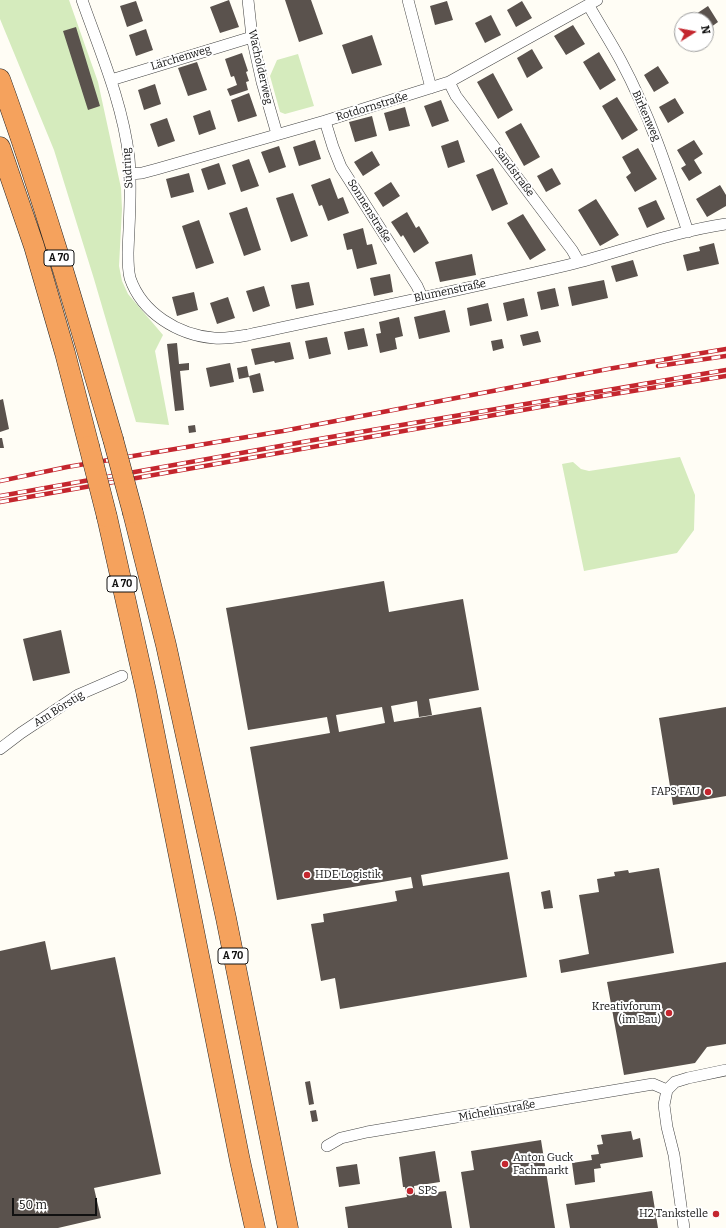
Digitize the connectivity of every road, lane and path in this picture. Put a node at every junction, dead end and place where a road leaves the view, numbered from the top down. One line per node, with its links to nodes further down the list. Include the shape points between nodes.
1 (82, 0): 7 (street, Südring)
2 (248, 0): 5 (street, Wacholderweg)
3 (408, 0): 9 (street)
4 (593, 3): 8 (street, Rotdornstraße); 15 (street, Birkenweg, via 661,151)
5 (252, 37): 7 (street, Lärchenweg); 11 (street, Wacholderweg)
6 (0, 79): 25 (highway, A 70, bridge, via 54,240 133,513 166,645 226,918)
7 (111, 80): 13 (street, Südring, via 124,130)
8 (449, 82): 9 (street, Rotdornstraße); 16 (street, Sandstraße, via 456,96)
9 (431, 88): 10 (street, Rotdornstraße)
10 (325, 121): 11 (street, Rotdornstraße); 17 (street, Sonnenstraße, via 341,167)
11 (277, 134): 13 (street, Rotdornstraße, via 157,169)
12 (0, 147): 24 (highway, A 70, bridge, via 34,246 107,516 146,691)
13 (130, 174): 18 (street, Südring, via 130,277 146,304)
14 (726, 224): 15 (street, Blumenstraße)
15 (688, 232): 16 (street, Blumenstraße)
16 (579, 262): 17 (street, Blumenstraße)
17 (422, 297): 18 (street, Blumenstraße, via 231,338 198,335)
18 (172, 326)
19 (122, 676): 20 (street, Am Börstig, via 78,695)
20 (0, 749)
21 (726, 1070): 22 (street, via 675,1082)
22 (667, 1090): 23 (street, Michelinstraße, via 653,1084 367,1132 341,1138); 26 (street, via 664,1105)
23 (328, 1146)
24 (255, 1228)
25 (288, 1228)
26 (684, 1228)

